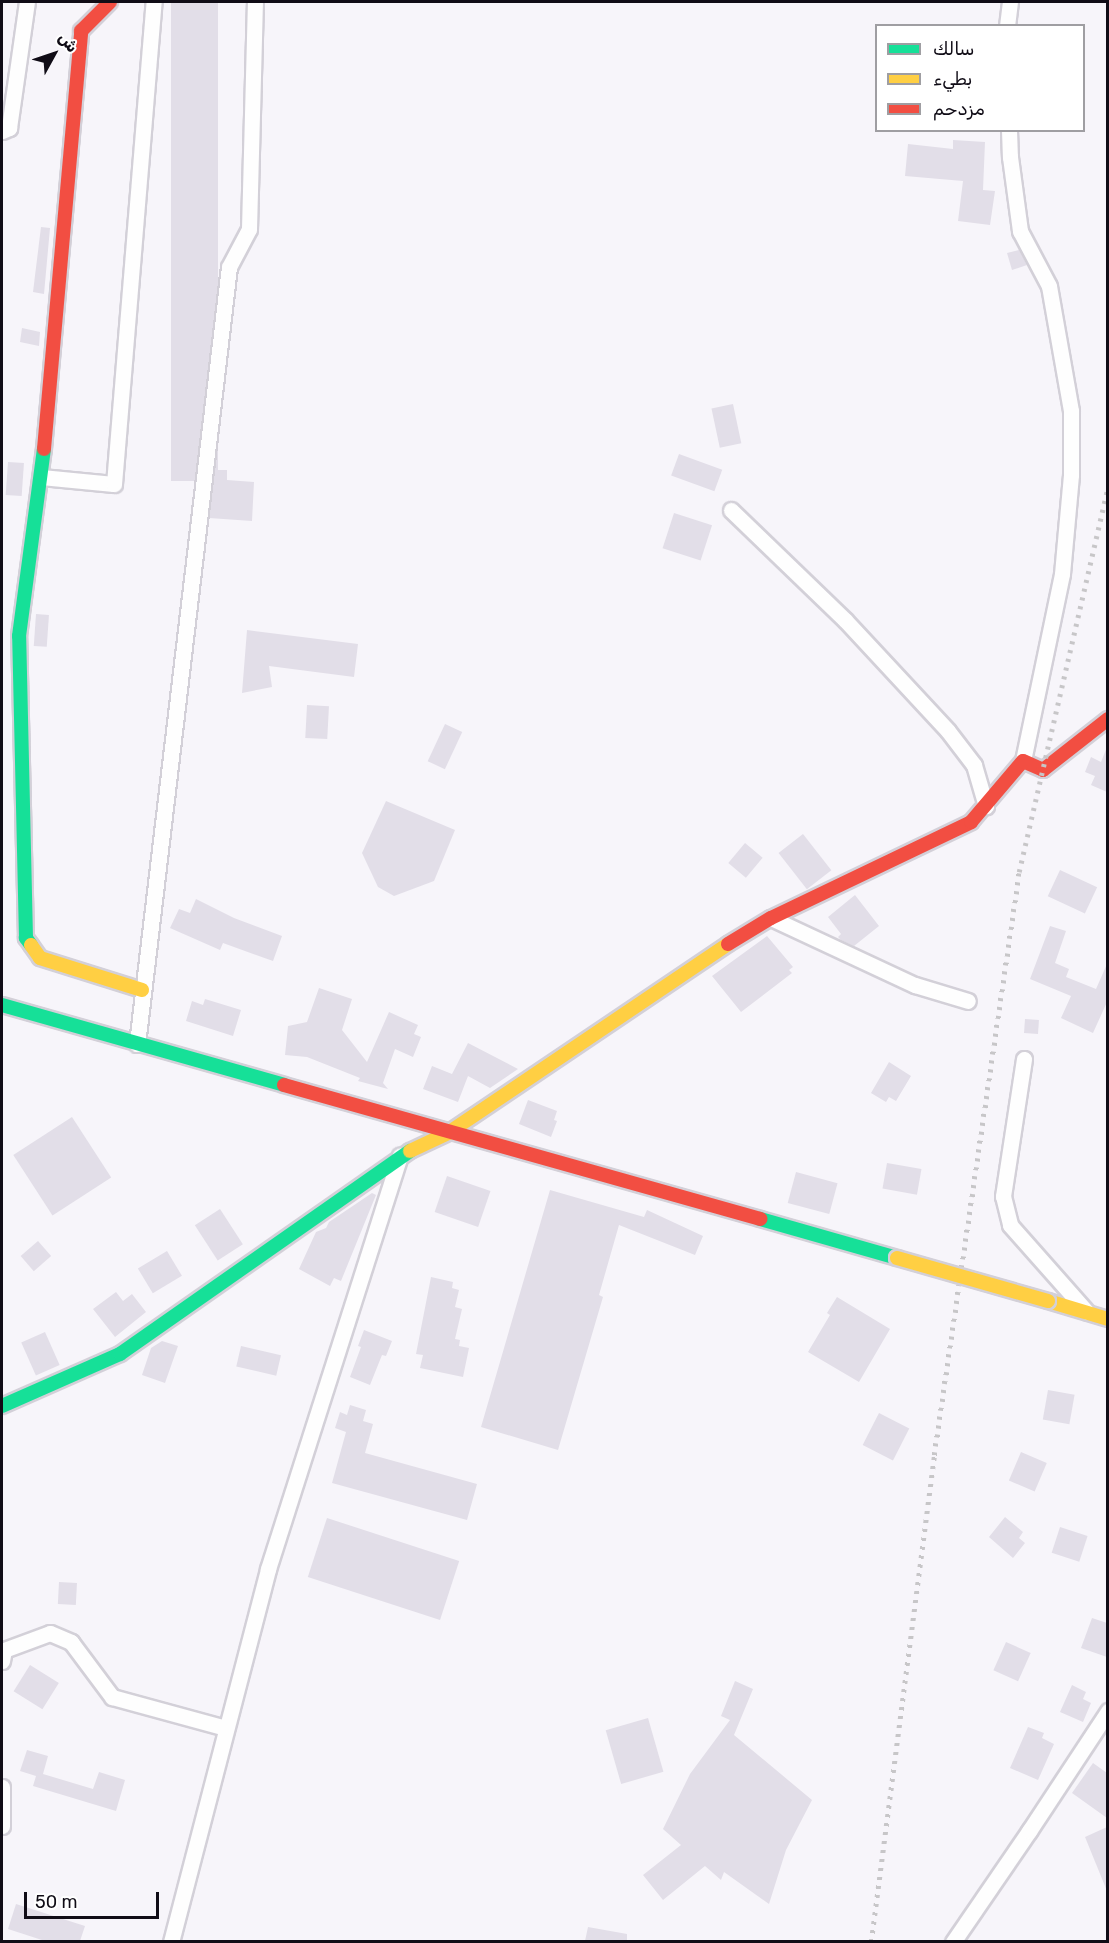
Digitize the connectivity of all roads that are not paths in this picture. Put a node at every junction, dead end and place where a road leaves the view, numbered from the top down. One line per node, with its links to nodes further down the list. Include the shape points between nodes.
1 (27, 2): 7 (street, via 9,128)
2 (110, 2): 9 (street, via 81,31)
3 (154, 2): 9 (street, via 114,484)
4 (255, 2): 15 (street, via 249,229 229,267)
5 (1010, 2): 6 (street)
6 (1007, 24)
7 (2, 131)
8 (1009, 132): 12 (street, via 1020,231 1049,286 1071,411 1071,475 1062,574)
9 (41, 477): 15 (street, via 19,636 26,938 40,958)
10 (731, 510): 13 (street, via 845,620 948,731 974,765)
11 (1107, 719): 12 (street, via 1043,770)
12 (1023, 761): 13 (street)
13 (986, 806): 14 (street, via 970,822)
14 (771, 918): 16 (street, via 915,985); 20 (street, via 702,960)
15 (142, 990): 18 (street)
16 (968, 1001)
17 (2, 1005): 18 (street)
18 (137, 1044): 20 (street)
19 (1024, 1059): 22 (street, via 1004,1196 1010,1225)
20 (448, 1133): 21 (street); 22 (street, bridge)
21 (400, 1156): 24 (street, via 120,1354); 27 (street, via 268,1569)
22 (1089, 1314): 23 (street)
23 (1107, 1319)
24 (2, 1406)
25 (2, 1661): 27 (street, via 4,1650 50,1634 71,1642 112,1697)
26 (1107, 1711): 31 (street)
27 (226, 1728): 30 (street)
28 (2, 1787): 29 (street)
29 (2, 1826)
30 (171, 1941)
31 (953, 1941)

